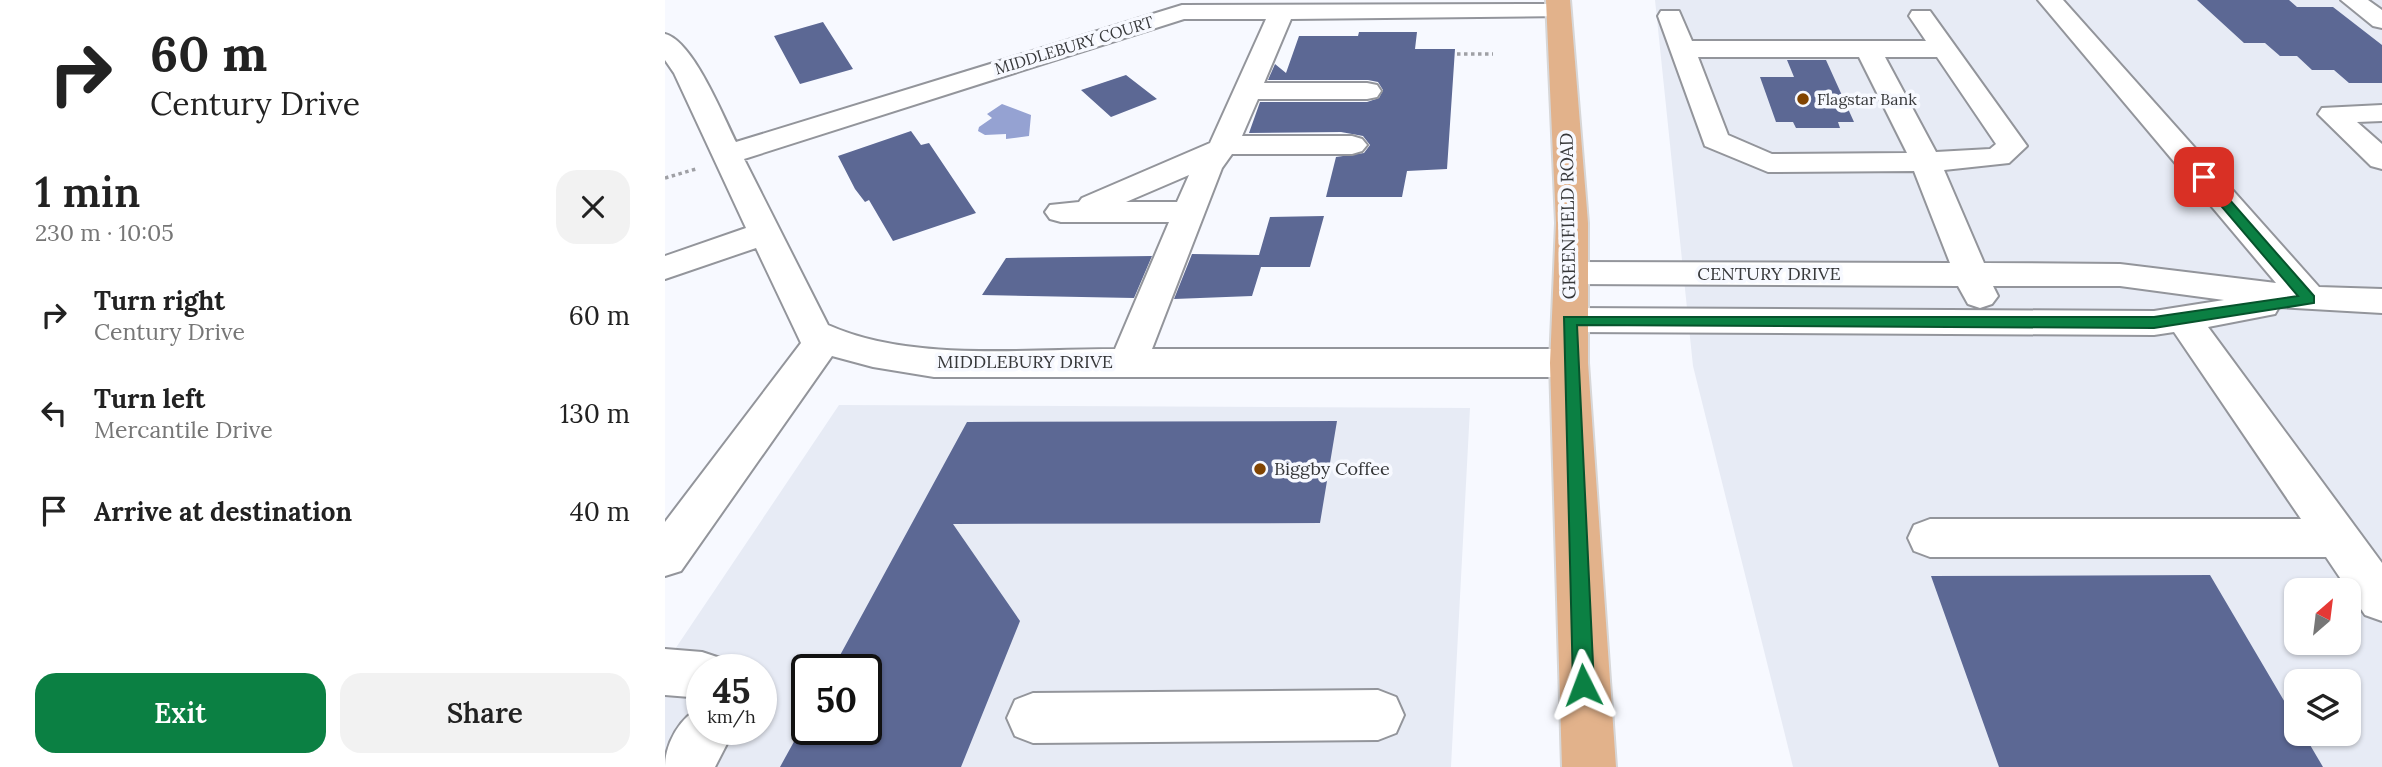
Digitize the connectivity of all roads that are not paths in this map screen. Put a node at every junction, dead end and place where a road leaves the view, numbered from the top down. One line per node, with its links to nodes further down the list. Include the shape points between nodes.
1 (2050, 0): 24 (street)
2 (1558, 5): 4 (street, MIDDLEBURY COURT); 22 (main road, GREENFIELD ROAD)
3 (1238, 6): 4 (street, MIDDLEBURY COURT); 16 (street, MIDDLEBURY COURT, via 1160,18)
4 (1282, 11): 11 (street)
5 (1670, 16): 9 (street)
6 (1921, 16): 10 (street)
7 (665, 42): 16 (street, via 687,72)
8 (1868, 48): 9 (street); 10 (street); 18 (street)
9 (1682, 49): 18 (street, via 1715,140 1768,163)
10 (1944, 49): 18 (street, via 2013,146 1998,157)
11 (1247, 91): 12 (street); 15 (street)
12 (1367, 92)
13 (2382, 113): 17 (street, via 2332,114)
14 (1352, 145): 15 (street)
15 (1220, 148): 19 (street); 19 (street, via 1068,212)
16 (716, 160): 20 (street)
17 (2382, 160)
18 (1926, 162): 23 (street)
19 (1189, 212): 30 (street)
20 (765, 233): 21 (street); 29 (street, via 814,334)
21 (665, 268)
22 (1571, 273): 23 (street, CENTURY DRIVE); 27 (main road, GREENFIELD ROAD)
23 (1968, 274): 24 (street, CENTURY DRIVE, via 2120,275); 28 (street)
24 (2309, 299): 25 (street, CENTURY DRIVE); 26 (street, CENTURY DRIVE)
25 (2382, 301)
26 (2183, 318): 28 (street, CENTURY DRIVE, via 2154,323); 33 (street)
27 (1570, 320): 28 (street, CENTURY DRIVE); 31 (main road, GREENFIELD ROAD)
28 (1993, 323)
29 (824, 339): 30 (street, MIDDLEBURY DRIVE, via 877,356 934,363); 34 (street)
30 (1128, 363): 31 (street, MIDDLEBURY DRIVE)
31 (1569, 363): 42 (main road, GREENFIELD ROAD)
32 (1930, 538): 33 (street)
33 (2338, 538): 35 (street)
34 (665, 557)
35 (2382, 600)
36 (665, 673): 37 (street)
37 (686, 675)
38 (1378, 715): 39 (street)
39 (1033, 718)
40 (699, 745): 41 (street)
41 (685, 767)
42 (1588, 767)

